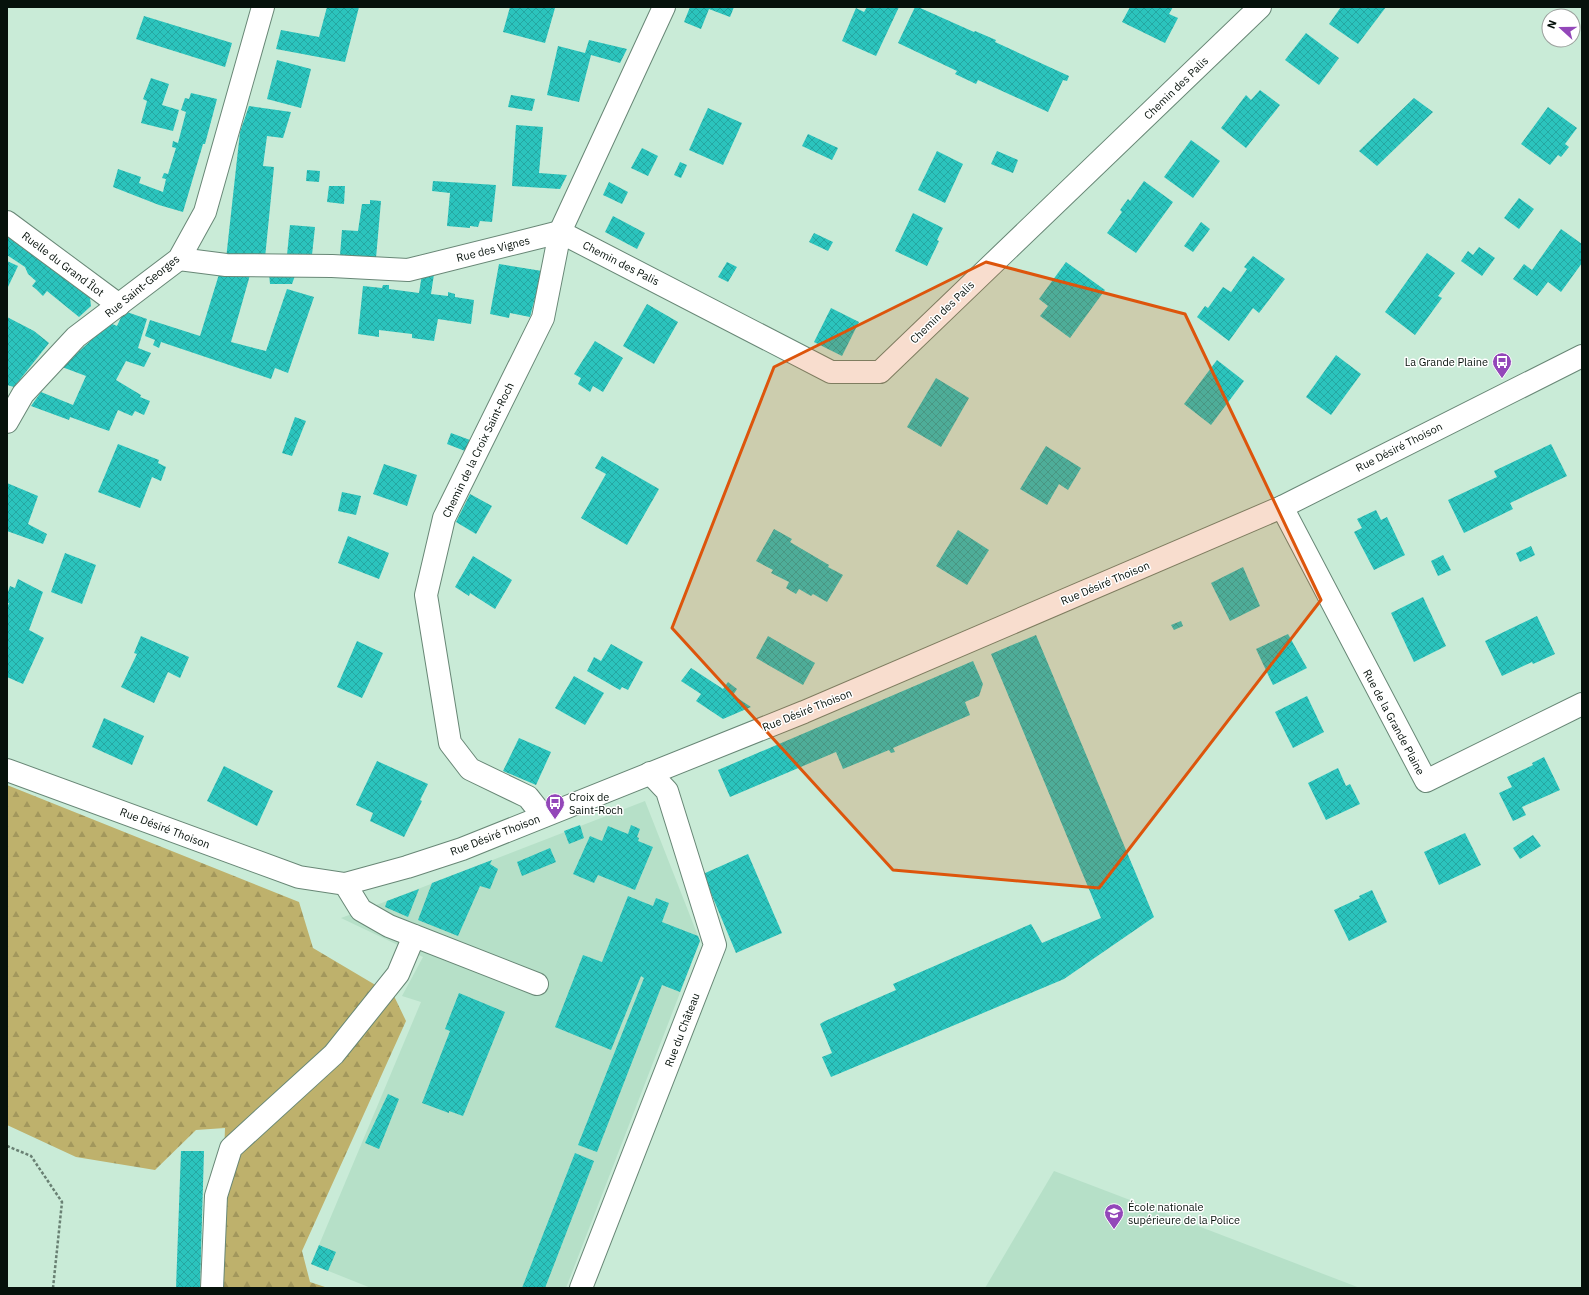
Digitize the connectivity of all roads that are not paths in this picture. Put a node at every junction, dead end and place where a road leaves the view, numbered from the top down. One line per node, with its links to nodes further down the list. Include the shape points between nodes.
1 (263, 7): 6 (street, Rue Saint-Georges, via 205,212)
2 (664, 7): 5 (street)
3 (1260, 7): 5 (street, Chemin des Palis, via 880,372 831,372)
4 (7, 222): 7 (street, Ruelle du Grand Îlot)
5 (560, 232): 6 (street, Rue des Vignes, via 408,270 226,265); 14 (street, Chemin de la Croix Saint-Roch, via 543,318 444,518 426,595 450,743 470,769 528,797)
6 (179, 259): 7 (street, Rue Saint-Georges)
7 (119, 305): 9 (street, Rue Saint-Georges, via 76,337 23,394)
8 (1582, 356): 10 (street, Rue Désiré Thoison)
9 (7, 422)
10 (1282, 508): 11 (street, Rue de la Grande Plaine, via 1426,781); 13 (street, Rue Désiré Thoison, via 804,712)
11 (1582, 704)
12 (7, 770): 15 (street, Rue Désiré Thoison, via 299,877)
13 (650, 773): 14 (street, Rue Désiré Thoison); 19 (street, Rue du Château, via 667,791 714,945)
14 (544, 816): 15 (street, Rue Désiré Thoison, via 462,849)
15 (345, 884): 16 (street, via 361,910 389,926)
16 (414, 936): 17 (street); 18 (street, via 398,974 334,1054 231,1148 216,1196)
17 (537, 984)
18 (212, 1288)
19 (581, 1288)

